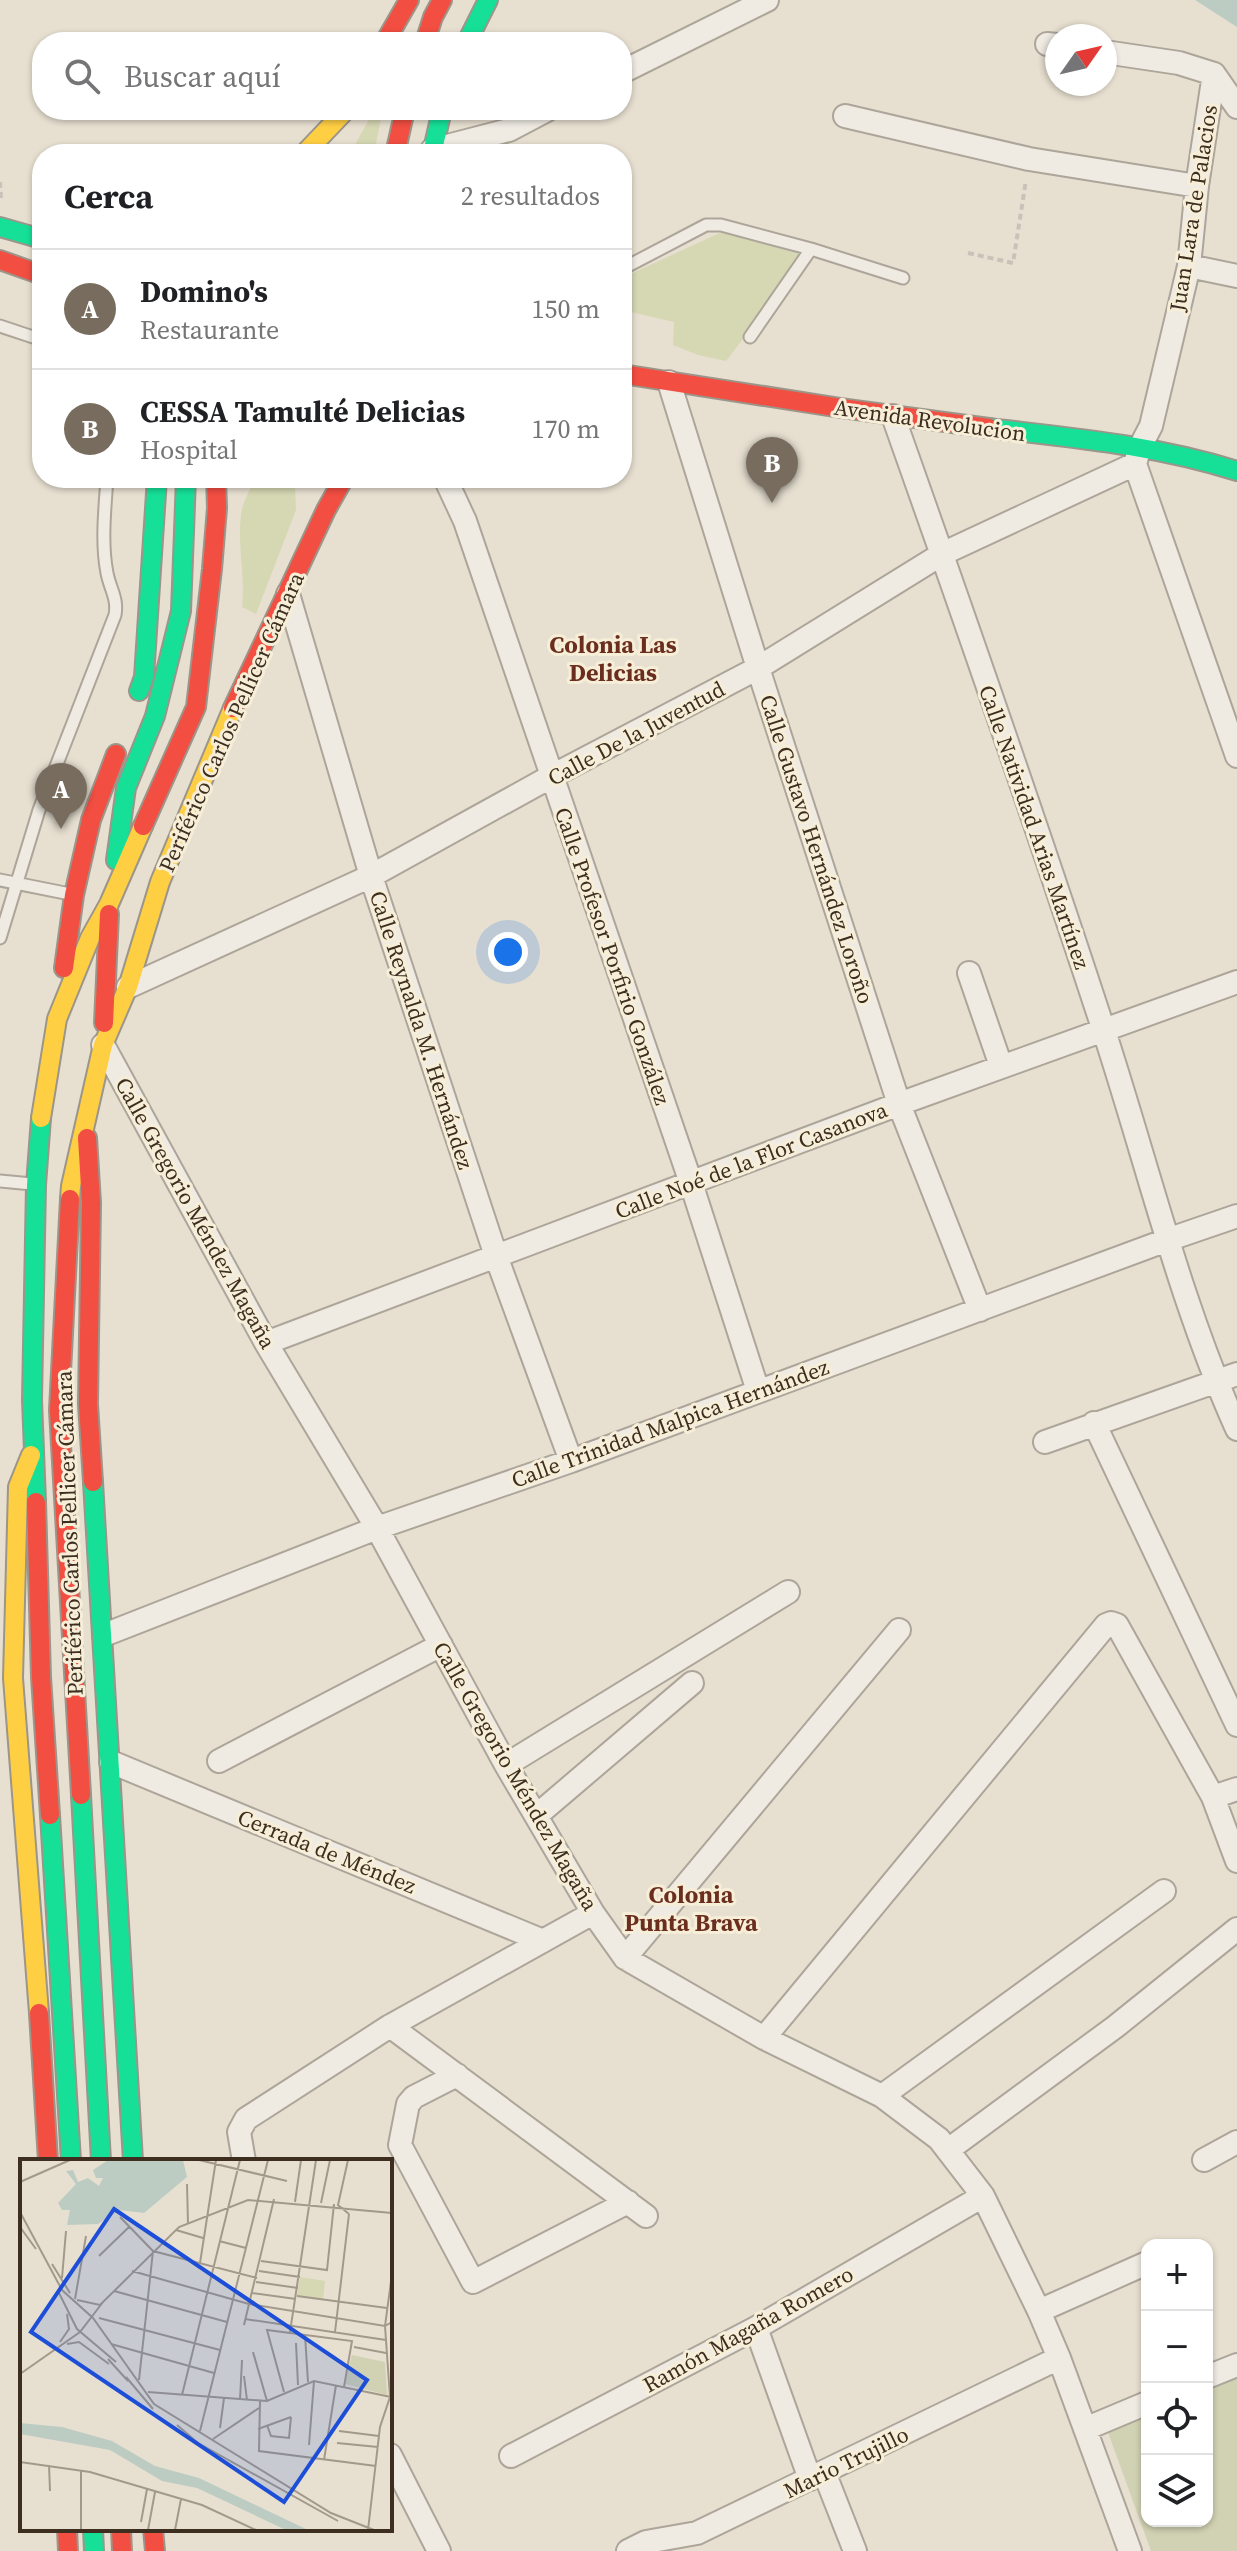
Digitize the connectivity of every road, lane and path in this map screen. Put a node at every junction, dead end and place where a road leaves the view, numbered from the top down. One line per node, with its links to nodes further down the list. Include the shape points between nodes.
1 (409, 0): 5 (main road)
2 (442, 0): 6 (main road)
3 (488, 0): 7 (main road)
4 (767, 0): 9 (street)
5 (391, 32)
6 (428, 32)
7 (472, 32)
8 (1117, 54): 10 (street, Juan Lara de Palacios)
9 (632, 67)
10 (1214, 74): 11 (street); 24 (street, Juan Lara de Palacios)
11 (1237, 107)
12 (845, 116): 23 (street)
13 (336, 120): 18 (main road)
14 (339, 120): 19 (main road)
15 (403, 120): 20 (main road)
16 (440, 120): 21 (main road)
17 (528, 120): 22 (street)
18 (313, 144)
19 (327, 144)
20 (397, 144)
21 (434, 144)
22 (460, 144)
23 (1029, 159): 24 (street); 28 (path, via 1013,263)
24 (1197, 186): 31 (street, Juan Lara de Palacios)
25 (0, 227): 26 (main road)
26 (32, 236)
27 (811, 249): 30 (lane, via 706,225); 34 (lane); 37 (lane)
28 (968, 253)
29 (0, 260): 32 (main road)
30 (632, 264)
31 (1189, 266): 33 (street); 41 (street, Juan Lara de Palacios, via 1151,426)
32 (32, 271)
33 (1237, 276)
34 (903, 278)
35 (0, 326): 36 (lane)
36 (32, 337)
37 (750, 337)
38 (632, 376): 39 (main road, Avenida Revolucion)
39 (669, 382): 40 (main road, Avenida Revolucion); 55 (street, Calle Gustavo Hernández Loroño)
40 (893, 416): 41 (main road, Avenida Revolucion); 53 (street, Calle Natividad Arias Martínez)
41 (1138, 456): 42 (main road, Avenida Revolucion, via 1205,459); 53 (street, Calle De la Juventud); 58 (street)
42 (1237, 471)
43 (106, 488): 62 (lane, via 107,572 117,603 115,615)
44 (156, 488): 56 (main road, via 144,677)
45 (186, 488): 63 (main road, via 181,611 155,716 126,788)
46 (216, 488): 51 (main road, Periférico Carlos Pellicer Cámara)
47 (226, 488): 51 (main road)
48 (338, 488): 52 (main road, Periférico Carlos Pellicer Cámara)
49 (450, 488): 59 (street, Calle Profesor Porfirio González)
50 (317, 489): 52 (main road)
51 (217, 508): 63 (main road, Periférico Carlos Pellicer Cámara, via 196,707)
52 (326, 510): 54 (main road, Periférico Carlos Pellicer Cámara)
53 (942, 554): 55 (street, Calle De la Juventud); 69 (street, Calle Natividad Arias Martínez)
54 (288, 594): 60 (street, Calle Reynalda M. Hernández); 67 (main road, Periférico Carlos Pellicer Cámara, via 242,686 160,882)
55 (758, 668): 59 (street, Calle De la Juventud); 72 (street, Calle Gustavo Hernández Loroño)
56 (134, 706)
57 (123, 734): 63 (main road, via 91,820)
58 (1237, 756)
59 (552, 776): 60 (street, Calle De la Juventud); 75 (street, Calle Profesor Porfirio González)
60 (371, 876): 67 (street, Calle De la Juventud); 79 (street, Calle Reynalda M. Hernández)
61 (0, 880): 62 (lane)
62 (16, 883): 63 (lane); 64 (lane)
63 (92, 900): 68 (main road); 68 (main road, Periférico Carlos Pellicer Cámara, via 90,938); 70 (main road)
64 (0, 938)
65 (969, 973): 71 (street)
66 (1237, 982): 69 (street, Calle Noé de la Flor Casanova)
67 (128, 987): 70 (main road, Periférico Carlos Pellicer Cámara)
68 (57, 1019): 76 (main road, Periférico Carlos Pellicer Cámara)
69 (1104, 1030): 71 (street, Calle Noé de la Flor Casanova); 78 (street, Calle Natividad Arias Martínez)
70 (103, 1045): 73 (main road, Periférico Carlos Pellicer Cámara); 81 (street, Calle Gregorio Méndez Magaña)
71 (1001, 1066): 72 (street, Calle Noé de la Flor Casanova)
72 (899, 1104): 75 (street, Calle Noé de la Flor Casanova); 80 (street, Calle Gustavo Hernández Loroño)
73 (86, 1127): 93 (main road, via 91,1203 88,1404); 122 (main road, Periférico Carlos Pellicer Cámara, via 71,1186 59,1410)
74 (0, 1181): 76 (lane)
75 (691, 1183): 79 (street, Calle Noé de la Flor Casanova); 84 (street, Calle Profesor Porfirio González)
76 (36, 1185): 88 (main road, Periférico Carlos Pellicer Cámara)
77 (1237, 1216): 78 (street, Calle Trinidad Malpica Hernández)
78 (1167, 1240): 80 (street, Calle Trinidad Malpica Hernández); 83 (street, Calle Natividad Arias Martínez)
79 (496, 1256): 81 (street, Calle Noé de la Flor Casanova); 89 (street, Calle Reynalda M. Hernández)
80 (980, 1310): 84 (street, Calle Trinidad Malpica Hernández)
81 (266, 1343): 90 (street, Calle Gregorio Méndez Magaña)
82 (1237, 1374): 83 (street)
83 (1215, 1381): 85 (street); 86 (street, Calle Natividad Arias Martínez)
84 (758, 1391): 89 (street, Calle Trinidad Malpica Hernández)
85 (1094, 1423): 87 (street); 98 (street)
86 (1237, 1429)
87 (1045, 1442)
88 (35, 1445): 95 (main road, Periférico Carlos Pellicer Cámara); 96 (main road, via 18,1487)
89 (571, 1461): 90 (street, Calle Trinidad Malpica Hernández)
90 (377, 1528): 93 (street, Calle Trinidad Malpica Hernández); 94 (street, Calle Gregorio Méndez Magaña)
91 (788, 1592): 104 (street)
92 (899, 1630): 113 (street)
93 (104, 1635): 103 (main road)
94 (441, 1645): 102 (street); 104 (street, Calle Gregorio Méndez Magaña)
95 (41, 1677): 96 (main road); 100 (main road, Periférico Carlos Pellicer Cámara)
96 (13, 1678): 101 (main road)
97 (692, 1683): 107 (street)
98 (1237, 1725)
99 (0, 1727): 101 (street)
100 (47, 1751): 101 (street); 121 (main road, Periférico Carlos Pellicer Cámara)
101 (20, 1752): 120 (main road)
102 (219, 1761)
103 (111, 1762): 112 (street, Cerrada de Méndez); 123 (main road)
104 (506, 1765): 107 (street, Calle Gregorio Méndez Magaña)
105 (1237, 1789): 106 (street)
106 (1213, 1797): 108 (street); 115 (street, via 1117,1625 1106,1625)
107 (536, 1816): 110 (street, Calle Gregorio Méndez Magaña)
108 (1237, 1861)
109 (1164, 1891): 117 (street)
110 (593, 1913): 112 (street); 113 (street, Calle Gregorio Méndez Magaña)
111 (1237, 1929): 119 (street)
112 (543, 1941): 114 (street)
113 (625, 1958): 115 (street, Calle Gregorio Méndez Magaña)
114 (390, 2026): 116 (street); 124 (street, via 246,2119 239,2132)
115 (764, 2038): 117 (street, Calle Gregorio Méndez Magaña)
116 (457, 2075): 127 (street); 127 (street, via 408,2104 400,2145 473,2282)
117 (882, 2096): 119 (street, Calle Gregorio Méndez Magaña)
118 (1237, 2142): 125 (street)
119 (948, 2150): 126 (street, Calle Gregorio Méndez Magaña)
120 (48, 2159)
121 (71, 2159)
122 (101, 2159)
123 (133, 2159)
124 (244, 2159)
125 (1204, 2160)
126 (983, 2196): 130 (street, Calle Gregorio Méndez Magaña); 131 (street, Ramón Magaña Romero)
127 (628, 2202): 128 (street)
128 (646, 2216)
129 (1141, 2266): 130 (street)
130 (1039, 2311): 132 (street, Calle Gregorio Méndez Magaña)
131 (756, 2328): 137 (street, Ramón Magaña Romero); 139 (street)
132 (1059, 2358): 136 (street, Calle Gregorio Méndez Magaña); 139 (street, Mario Trujillo)
133 (1237, 2365): 134 (street)
134 (1213, 2375)
135 (1141, 2406): 136 (street)
136 (1085, 2429): 151 (street, Calle Gregorio Méndez Magaña)
137 (511, 2456)
138 (392, 2459): 148 (street)
139 (817, 2476): 149 (street, Mario Trujillo, via 697,2533 646,2542); 150 (street)
140 (67, 2531): 144 (main road)
141 (93, 2531): 145 (main road)
142 (121, 2531): 146 (main road)
143 (153, 2531): 147 (main road)
144 (68, 2551)
145 (94, 2551)
146 (122, 2551)
147 (155, 2551)
148 (439, 2551)
149 (628, 2551)
150 (855, 2551)
151 (1130, 2551)

